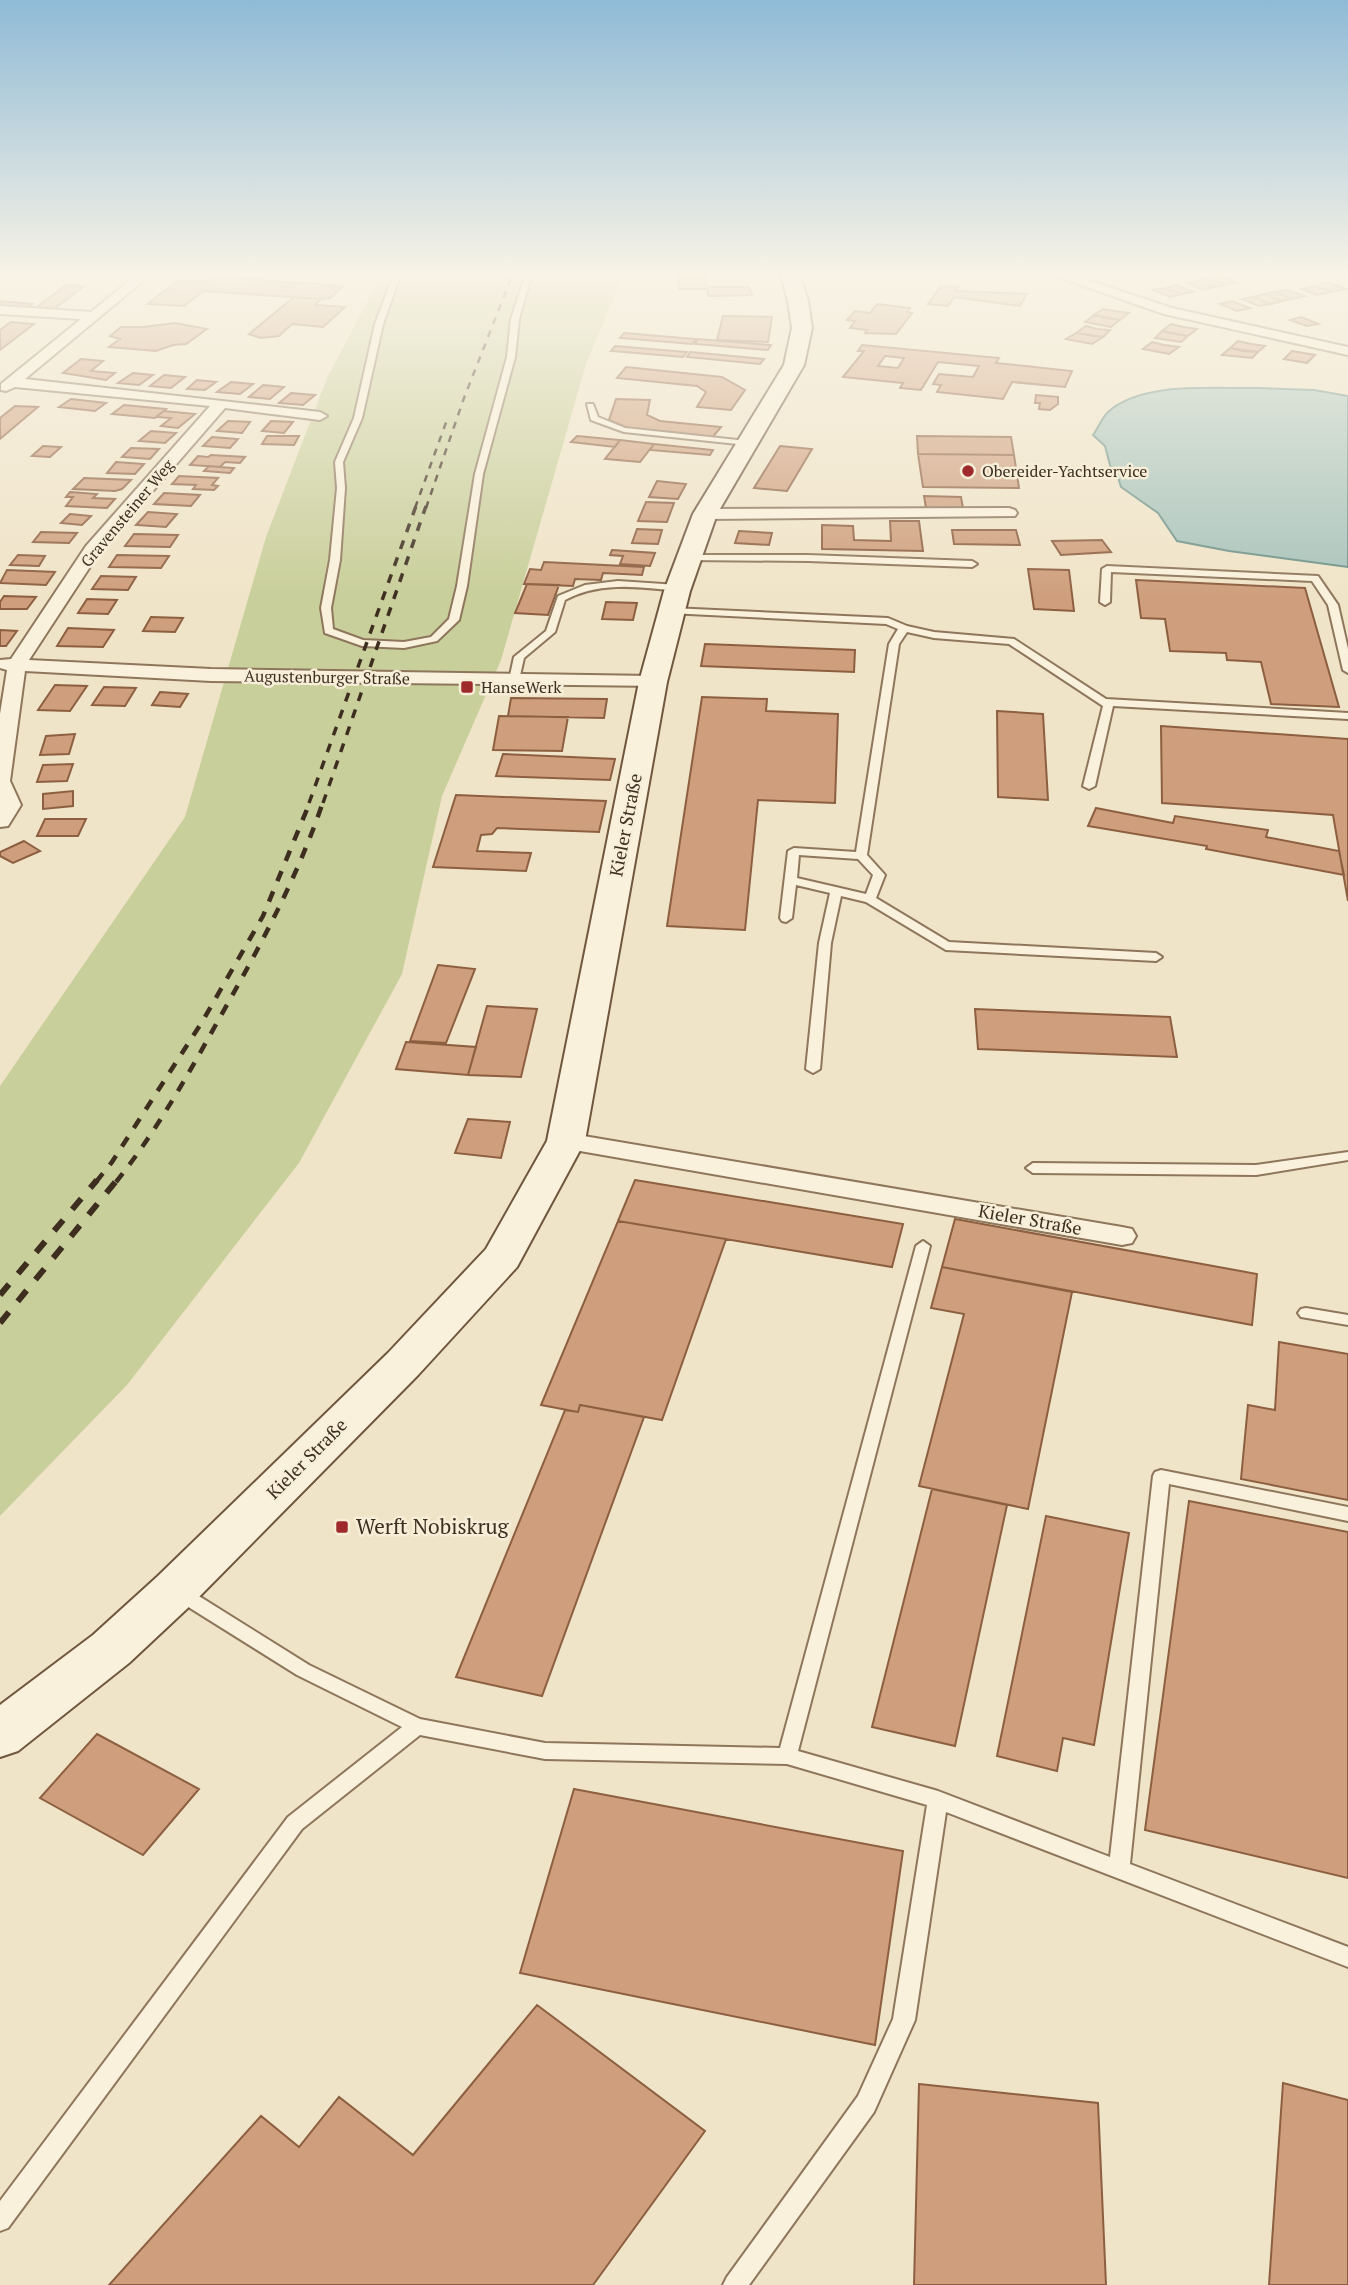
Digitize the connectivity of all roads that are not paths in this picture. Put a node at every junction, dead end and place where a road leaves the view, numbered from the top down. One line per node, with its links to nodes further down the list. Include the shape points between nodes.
1 (366, 383): 2 (lane, via 358,418 339,462 341,488 326,608 328,631 362,643 404,645 435,639 454,620 479,474)
2 (504, 383)
3 (783, 383): 8 (main road, Kieler Straße)
4 (6, 387): 5 (street)
5 (221, 403): 7 (street); 19 (street, Gravensteiner Weg, via 93,550)
6 (590, 406): 8 (lane, via 594,418 624,430)
7 (320, 416)
8 (747, 443): 10 (main road, Kieler Straße)
9 (1009, 513): 10 (street)
10 (705, 514): 11 (main road, Kieler Straße)
11 (689, 558): 12 (lane); 13 (main road, Kieler Straße)
12 (972, 564)
13 (678, 588): 15 (main road, Kieler Straße); 21 (lane, via 596,583 574,590 561,598 550,632 519,657)
14 (1105, 602): 16 (lane, via 1107,569 1250,573 1315,578)
15 (672, 611): 18 (lane, via 874,619); 22 (main road, Kieler Straße)
16 (1334, 613): 17 (lane); 20 (lane)
17 (1348, 615)
18 (904, 628): 23 (lane, via 1011,641); 27 (lane, via 894,644)
19 (8, 664): 21 (street, Augustenburger Straße, via 211,675); 26 (street, via 0,781 9,805)
20 (1348, 670)
21 (514, 680): 22 (street, Augustenburger Straße)
22 (653, 682): 34 (main road, Kieler Straße)
23 (1103, 702): 24 (lane); 25 (lane, via 1108,705)
24 (1348, 716)
25 (1089, 786)
26 (0, 821)
27 (861, 856): 28 (lane, via 794,851); 30 (lane, via 879,875)
28 (791, 880): 29 (lane); 31 (lane)
29 (836, 892): 30 (lane); 33 (lane, via 825,943)
30 (870, 899): 32 (lane, via 946,946)
31 (786, 918)
32 (1156, 957)
33 (813, 1069)
34 (566, 1141): 37 (street, Kieler Straße); 42 (main road, Kieler Straße, via 502,1257 403,1364)
35 (1348, 1156): 36 (lane, via 1256,1170)
36 (1033, 1168)
37 (1122, 1236)
38 (923, 1246): 45 (lane)
39 (1307, 1313): 40 (lane)
40 (1348, 1320)
41 (1348, 1514): 47 (lane, via 1161,1476)
42 (176, 1590): 43 (lane, via 303,1670); 44 (main road, Kieler Straße, via 111,1649)
43 (417, 1726): 45 (lane, via 545,1751); 49 (lane, via 295,1823)
44 (0, 1735)
45 (788, 1756): 46 (lane)
46 (938, 1800): 47 (lane); 50 (lane, via 904,2020 866,2104)
47 (1119, 1869): 48 (lane)
48 (1348, 1957)
49 (0, 2220)
50 (735, 2285)

